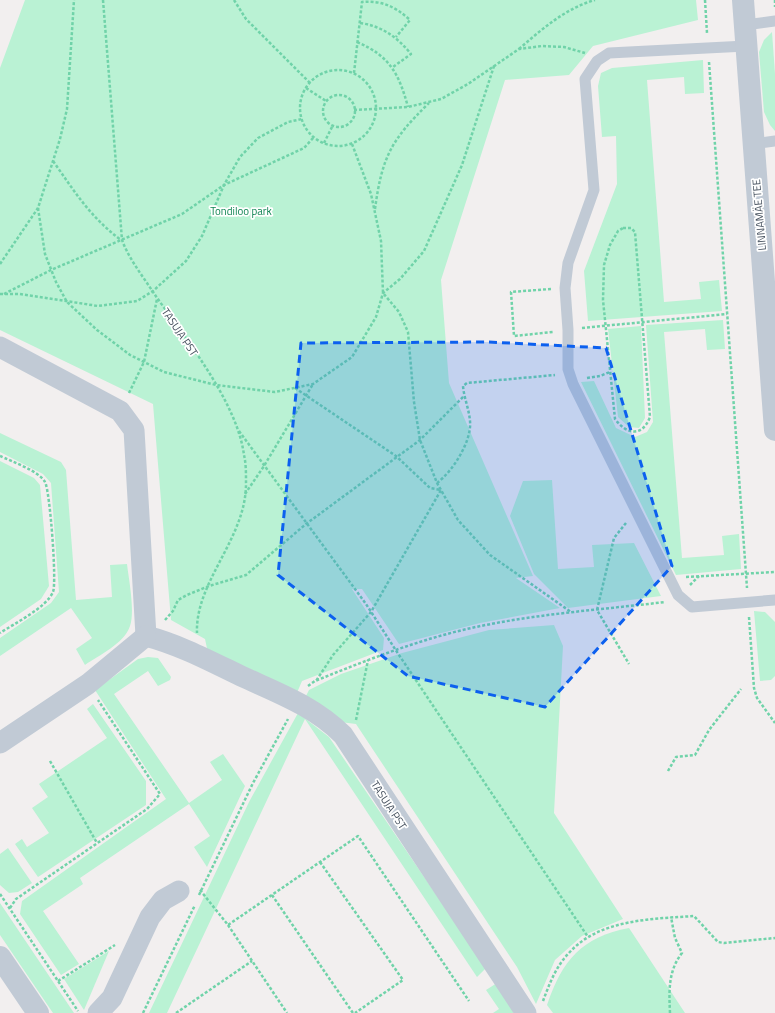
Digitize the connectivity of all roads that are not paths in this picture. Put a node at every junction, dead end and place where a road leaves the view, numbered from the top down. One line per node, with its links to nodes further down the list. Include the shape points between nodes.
1 (743, 0): 3 (street, LINNAMÄE TEE)
2 (775, 21): 3 (lane)
3 (745, 25): 4 (street, LINNAMÄE TEE)
4 (746, 46): 6 (street, LINNAMÄE TEE); 10 (lane, via 609,52 597,61 585,79 594,190 568,263 565,288 568,369 573,384 678,595 692,607)
5 (775, 141): 6 (lane)
6 (753, 144): 7 (street, LINNAMÄE TEE)
7 (772, 341): 9 (street, LINNAMÄE TEE)
8 (0, 347): 11 (street, via 120,411 134,430)
9 (775, 430)
10 (775, 600)
11 (146, 636): 12 (street, via 88,684); 15 (street, TASUJA PST, via 171,642 298,702 327,720 343,735)
12 (0, 743)
13 (189, 894): 17 (street, via 163,900 150,916 112,998)
14 (0, 957): 16 (street)
15 (533, 1011)
16 (38, 1013)
17 (98, 1013)

